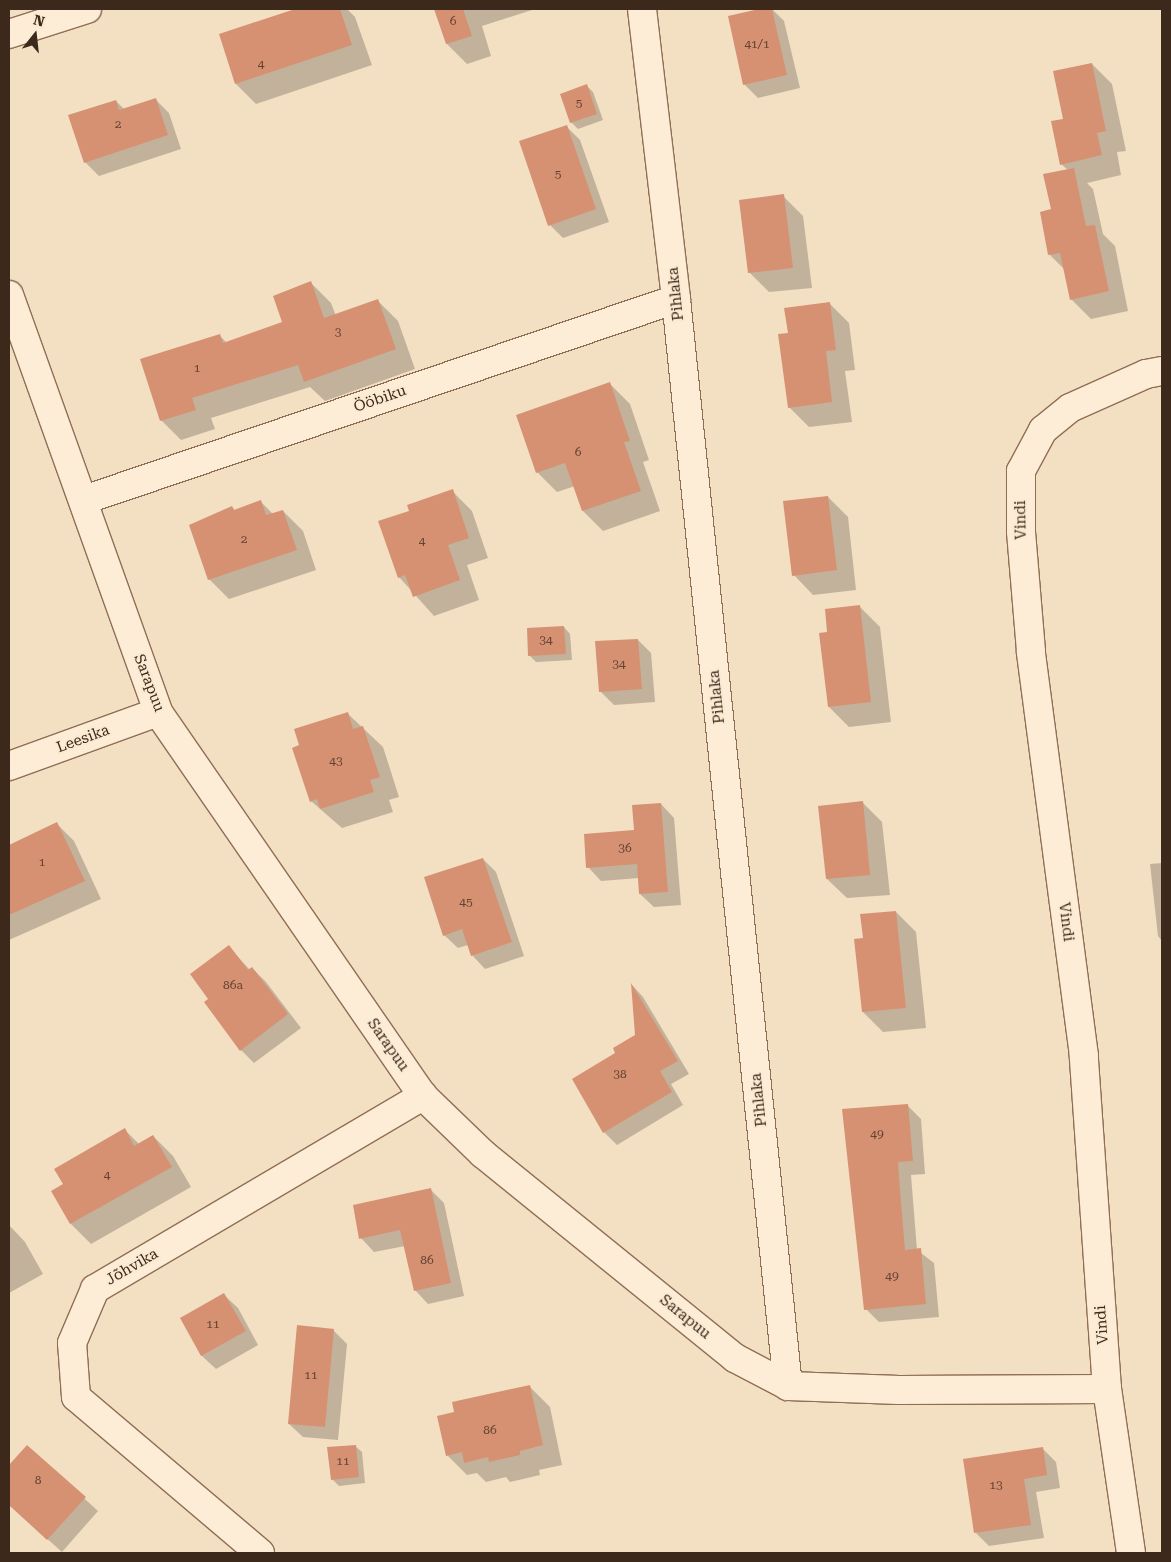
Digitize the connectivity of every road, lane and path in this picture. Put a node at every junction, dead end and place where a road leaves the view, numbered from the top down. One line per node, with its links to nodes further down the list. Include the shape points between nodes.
1 (88, 9): 3 (street)
2 (642, 9): 5 (street, Pihlaka)
3 (9, 34)
4 (9, 295): 7 (street, Sarapuu)
5 (676, 299): 7 (street, Ööbiku); 11 (street, Pihlaka)
6 (1162, 370): 12 (street, Vindi, via 1070,408 1043,430 1021,471 1020,531 1031,651 1084,1056)
7 (84, 500): 8 (street, Sarapuu)
8 (158, 712): 9 (street, Leesika); 10 (street, Sarapuu)
9 (9, 766)
10 (423, 1096): 11 (street, Sarapuu, via 482,1154 735,1358); 13 (street, Jõhvika, via 95,1289 72,1343 76,1397)
11 (788, 1386): 12 (street, Sarapuu, via 899,1390)
12 (1107, 1389): 14 (street, Vindi)
13 (260, 1553)
14 (1131, 1553)

